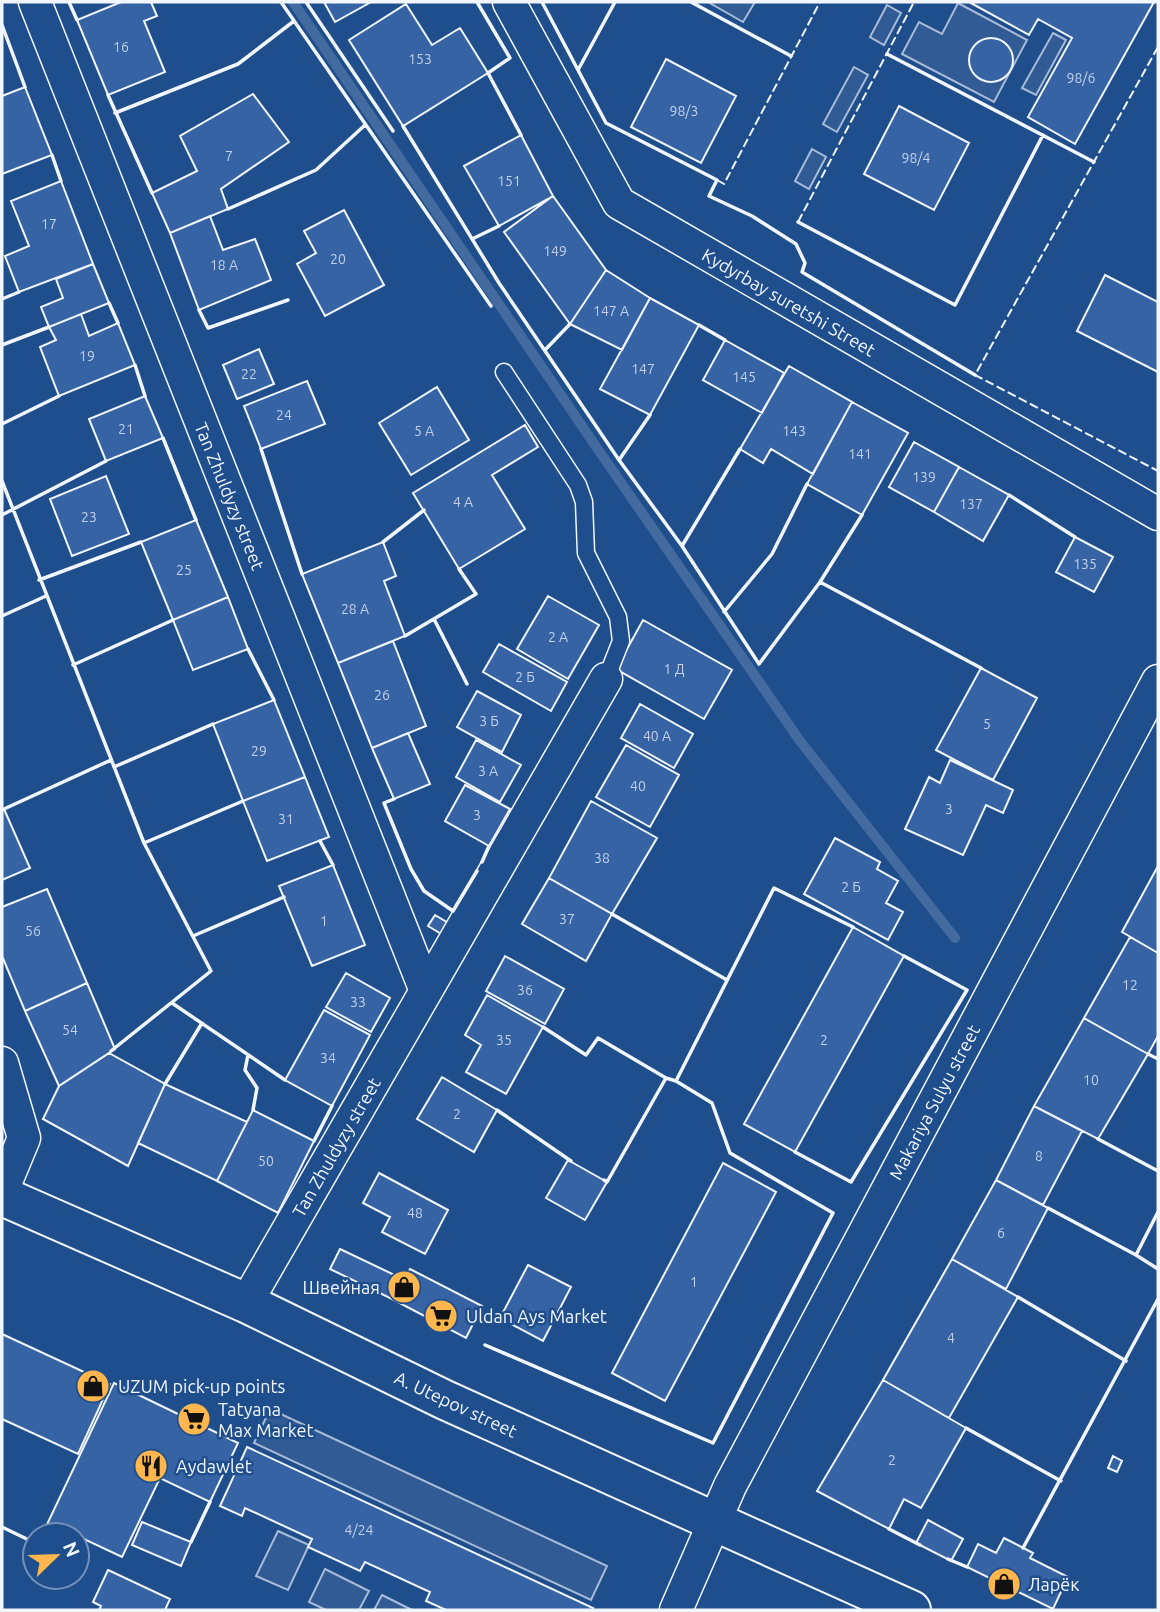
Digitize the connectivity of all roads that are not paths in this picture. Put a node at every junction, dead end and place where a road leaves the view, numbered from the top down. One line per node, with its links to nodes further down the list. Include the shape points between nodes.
1 (35, 2): 7 (street, Tan Zhuldyzy street)
2 (509, 2): 4 (street, Kydyrbay suretshi Street, via 619,203)
3 (504, 372): 5 (lane, via 581,493 586,553 618,617 621,641)
4 (1158, 514)
5 (606, 679): 7 (street, Tan Zhuldyzy street)
6 (1158, 681): 11 (street, Makariya Sulyu street)
7 (426, 991): 10 (street, Tan Zhuldyzy street)
8 (2, 1063): 9 (street, via 24,1138)
9 (2, 1193): 10 (main road, A. Utepov street)
10 (246, 1303): 11 (main road, A. Utepov street, via 444,1400)
11 (712, 1522): 12 (street, Makariya Sulyu street); 13 (main road, A. Utepov street)
12 (676, 1610)
13 (911, 1610)

